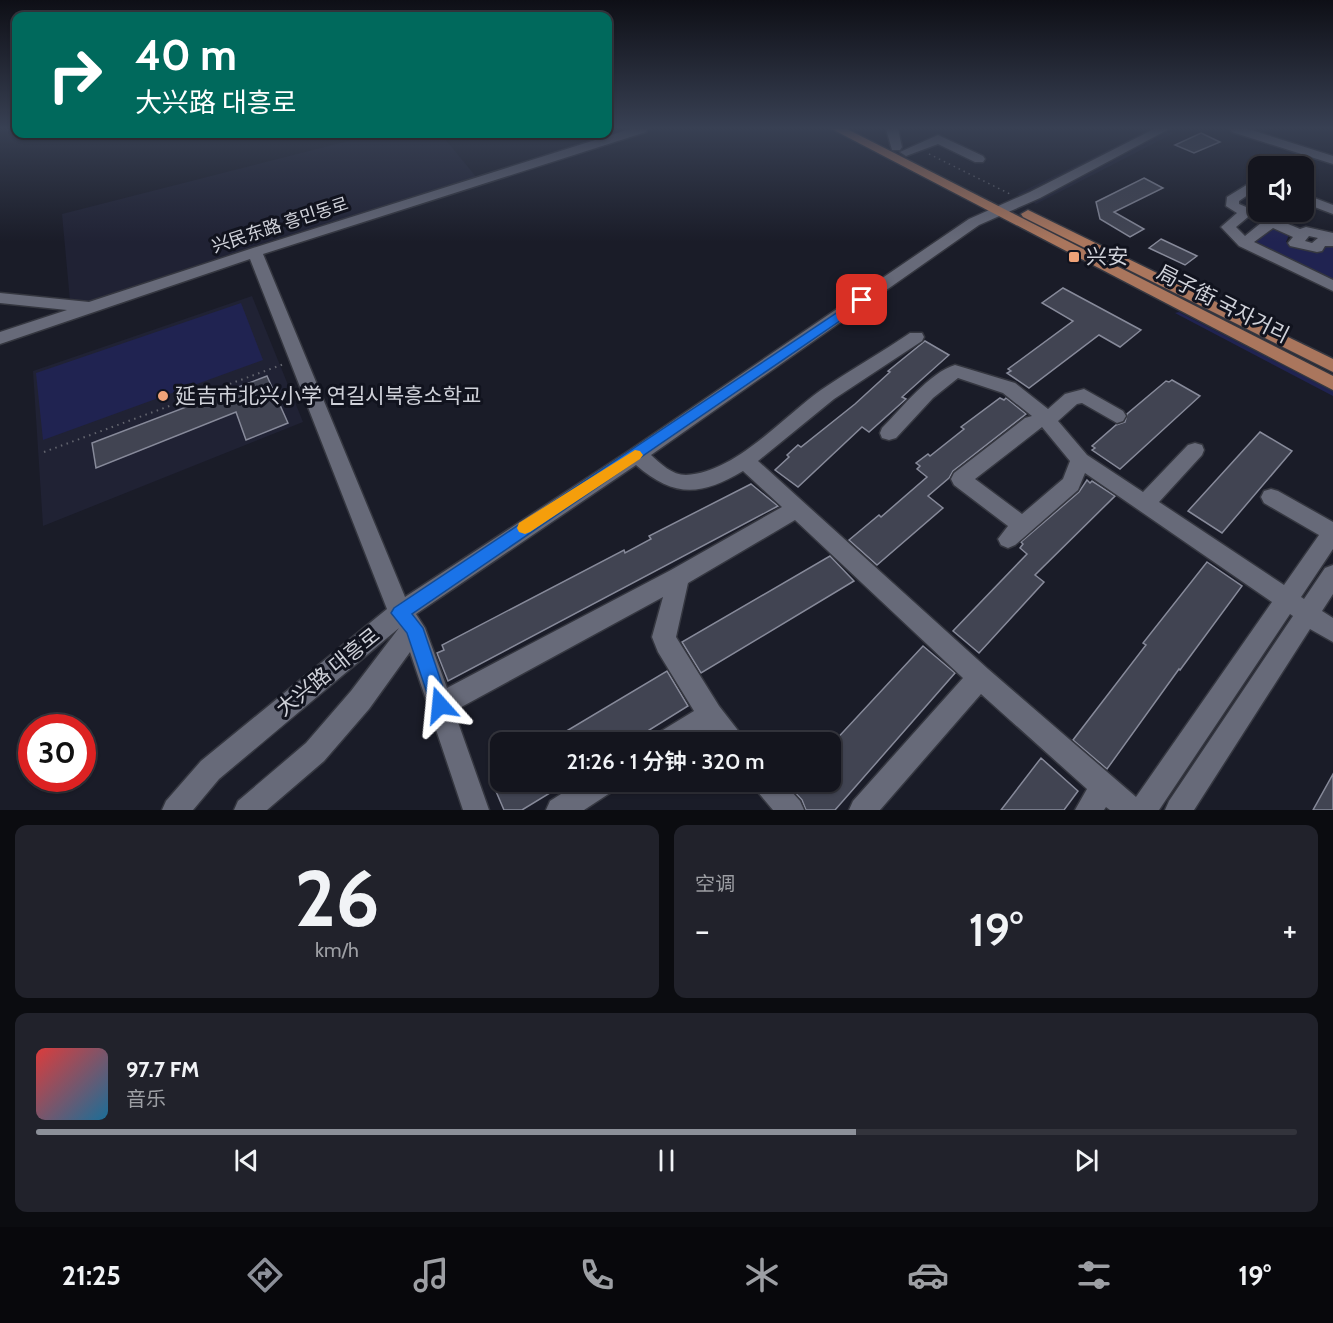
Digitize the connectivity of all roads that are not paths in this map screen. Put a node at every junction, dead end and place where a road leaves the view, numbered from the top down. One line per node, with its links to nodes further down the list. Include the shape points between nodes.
1 (512, 167): 17 (street, 兴民东路 흥민동로)
2 (916, 167): 7 (main road, 局子街 국자거리)
3 (930, 167): 7 (main road, 局子街 국자거리)
4 (1090, 167): 7 (street, 大兴路 대흥로)
5 (1248, 192): 8 (street, via 1231,203)
6 (1314, 202): 9 (street)
7 (1002, 208): 23 (main road, 局子街 국자거리); 24 (main road, 局子街 국자거리); 29 (street, 大兴路 대흥로, via 974,222)
8 (1248, 208)
9 (1333, 210)
10 (1248, 220): 16 (street, via 1228,226)
11 (1261, 222): 16 (street)
12 (1282, 222): 13 (street)
13 (1301, 235): 14 (street, via 1306,231); 15 (street, via 1295,243 1310,248 1317,248 1320,242)
14 (1333, 237)
15 (1333, 242)
16 (1244, 243): 18 (street)
17 (255, 252): 20 (street, 兴民东路 흥민동로); 40 (street)
18 (1333, 286)
19 (0, 298): 20 (street)
20 (94, 306): 22 (street, 兴民东路 흥민동로)
21 (916, 337): 31 (street, via 826,396)
22 (0, 338)
23 (1333, 366)
24 (1333, 384)
25 (1117, 416): 26 (street, via 1084,396 1071,399)
26 (1046, 419): 27 (street, via 1009,388 955,371 927,393); 30 (street); 30 (street, via 1032,423 960,479 1016,533 1071,484)
27 (889, 433)
28 (1195, 450): 33 (street)
29 (637, 454): 31 (street, via 664,477 687,483); 40 (street, 大兴路 대흥로, via 470,564)
30 (1080, 460): 33 (street)
31 (745, 461): 34 (street)
32 (1270, 497): 35 (street)
33 (1144, 504): 38 (street)
34 (796, 509): 37 (street); 42 (street)
35 (1333, 532): 38 (street)
36 (1333, 575): 39 (street)
37 (679, 577): 43 (street); 44 (street, via 664,636)
38 (1286, 600): 39 (street); 58 (street)
39 (1307, 614): 41 (street); 59 (street)
40 (407, 621): 43 (street); 50 (street, 大兴路 대흥로, via 210,770); 51 (street, via 360,700 315,752)
41 (1333, 631)
42 (980, 677): 47 (street); 55 (street)
43 (440, 705): 52 (street)
44 (710, 715): 45 (street); 46 (street)
45 (682, 732)
46 (723, 732)
47 (1104, 787): 56 (street); 57 (street)
48 (588, 792): 53 (street)
49 (775, 792): 54 (street)
50 (175, 810)
51 (247, 810)
52 (476, 810)
53 (559, 810)
54 (791, 810)
55 (862, 810)
56 (1088, 810)
57 (1130, 810)
58 (1143, 810)
59 (1178, 810)

